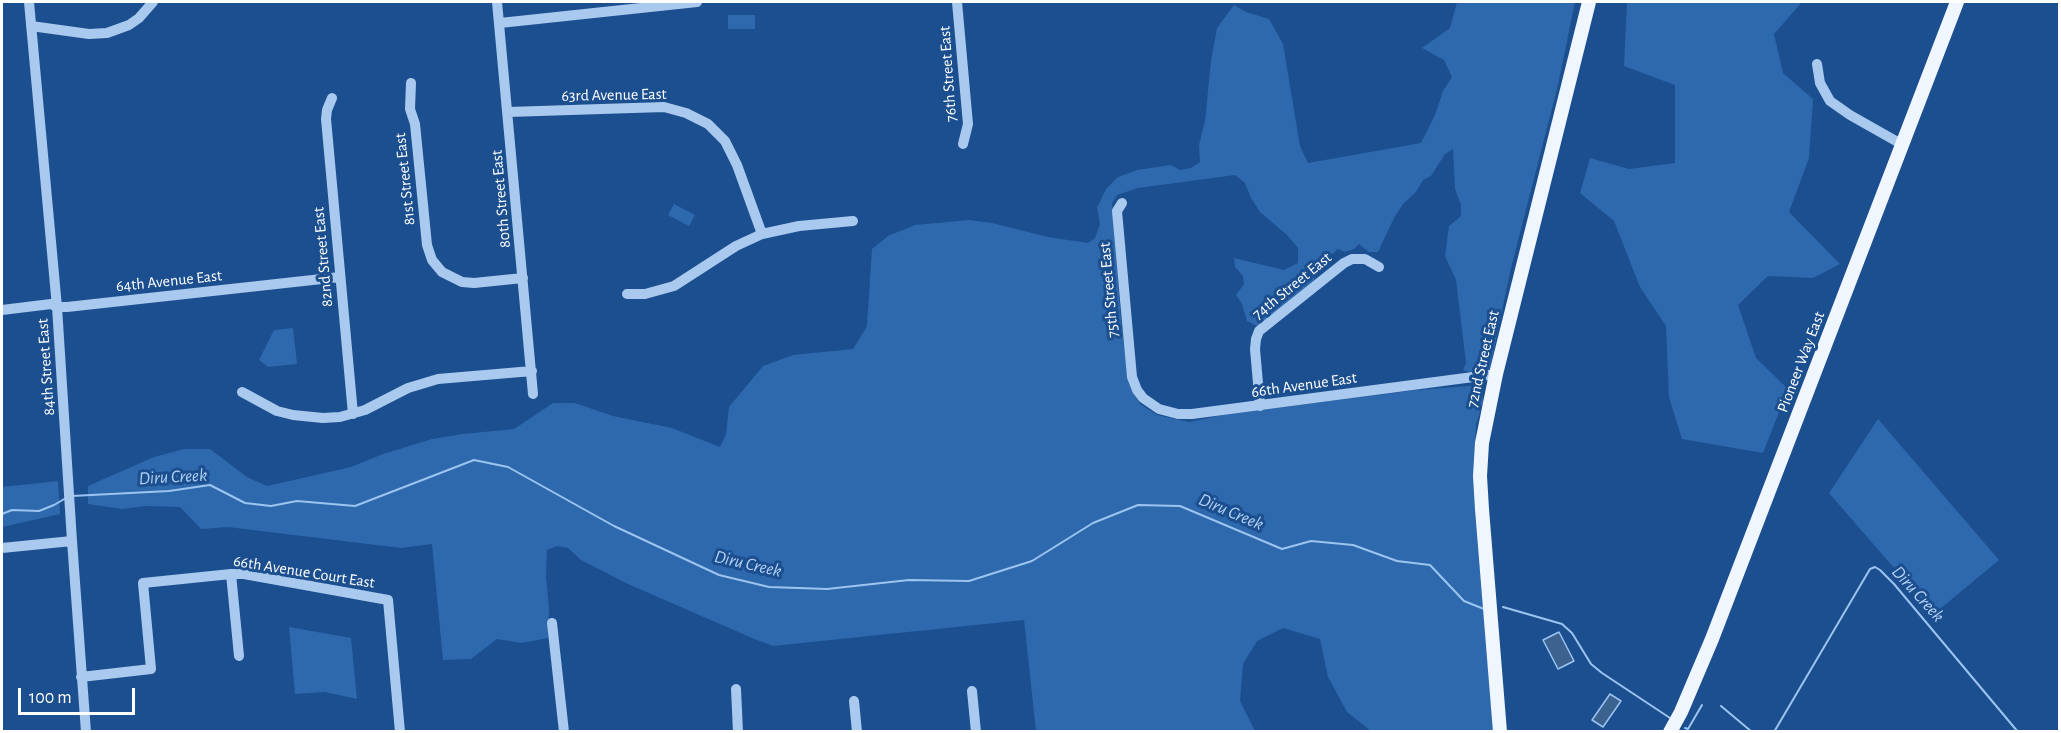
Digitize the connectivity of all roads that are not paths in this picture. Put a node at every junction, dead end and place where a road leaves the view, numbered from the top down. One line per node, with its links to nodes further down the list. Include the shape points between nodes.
1 (29, 2): 9 (street, 84th Street East)
2 (153, 2): 9 (street, via 139,18 107,33)
3 (497, 2): 8 (street, 80th Street East)
4 (695, 2): 8 (street)
5 (957, 2): 14 (street, 76th Street East, via 968,124)
6 (1588, 2): 26 (main road, 72nd Street East)
7 (1957, 2): 15 (main road, Pioneer Way East)
8 (500, 23): 13 (street, 80th Street East)
9 (31, 26): 23 (street, 84th Street East)
10 (1817, 64): 15 (street, via 1820,83 1830,100)
11 (411, 83): 21 (street, 81st Street East, via 410,109 432,260 448,276 462,282)
12 (332, 98): 20 (street, 82nd Street East, via 326,119)
13 (508, 112): 18 (street, 63rd Avenue East, via 664,107 686,113 715,130 725,141); 21 (street, 80th Street East)
14 (963, 144)
15 (1903, 145): 48 (main road, Pioneer Way East, via 1712,639)
16 (1122, 203): 27 (street, 75th Street East, via 1118,211)
17 (853, 221): 18 (street)
18 (762, 234): 22 (street, via 674,286 645,294)
19 (1379, 267): 30 (street, 74th Street East, via 1365,259 1344,262 1259,331 1255,349)
20 (340, 278): 23 (street, 64th Avenue East); 31 (street, 82nd Street East)
21 (523, 278): 25 (street, 80th Street East)
22 (627, 294)
23 (57, 307): 24 (street, 64th Avenue East, via 51,304); 32 (street, 84th Street East)
24 (2, 310)
25 (532, 371): 29 (street, 80th Street East); 31 (street, via 420,384)
26 (1496, 374): 30 (street, 66th Avenue East); 47 (main road, 72nd Street East, via 1482,443 1480,476)
27 (1132, 377): 30 (street, 66th Avenue East, via 1143,398 1164,411 1192,414)
28 (243, 392): 31 (street, via 266,406 293,415 323,418)
29 (533, 394)
30 (1260, 406)
31 (353, 414)
32 (72, 541): 33 (street); 37 (street, 84th Street East)
33 (2, 548)
34 (231, 574): 36 (street); 37 (street, 66th Avenue Court East, via 143,583 151,669); 42 (street, 66th Avenue Court East, via 388,600)
35 (552, 623): 43 (street)
36 (239, 656)
37 (81, 677): 41 (street, 84th Street East)
38 (736, 689): 44 (street)
39 (972, 691): 46 (street)
40 (854, 701): 45 (street)
41 (86, 732)
42 (400, 732)
43 (564, 732)
44 (738, 732)
45 (857, 732)
46 (976, 732)
47 (1500, 732)
48 (1670, 732)

